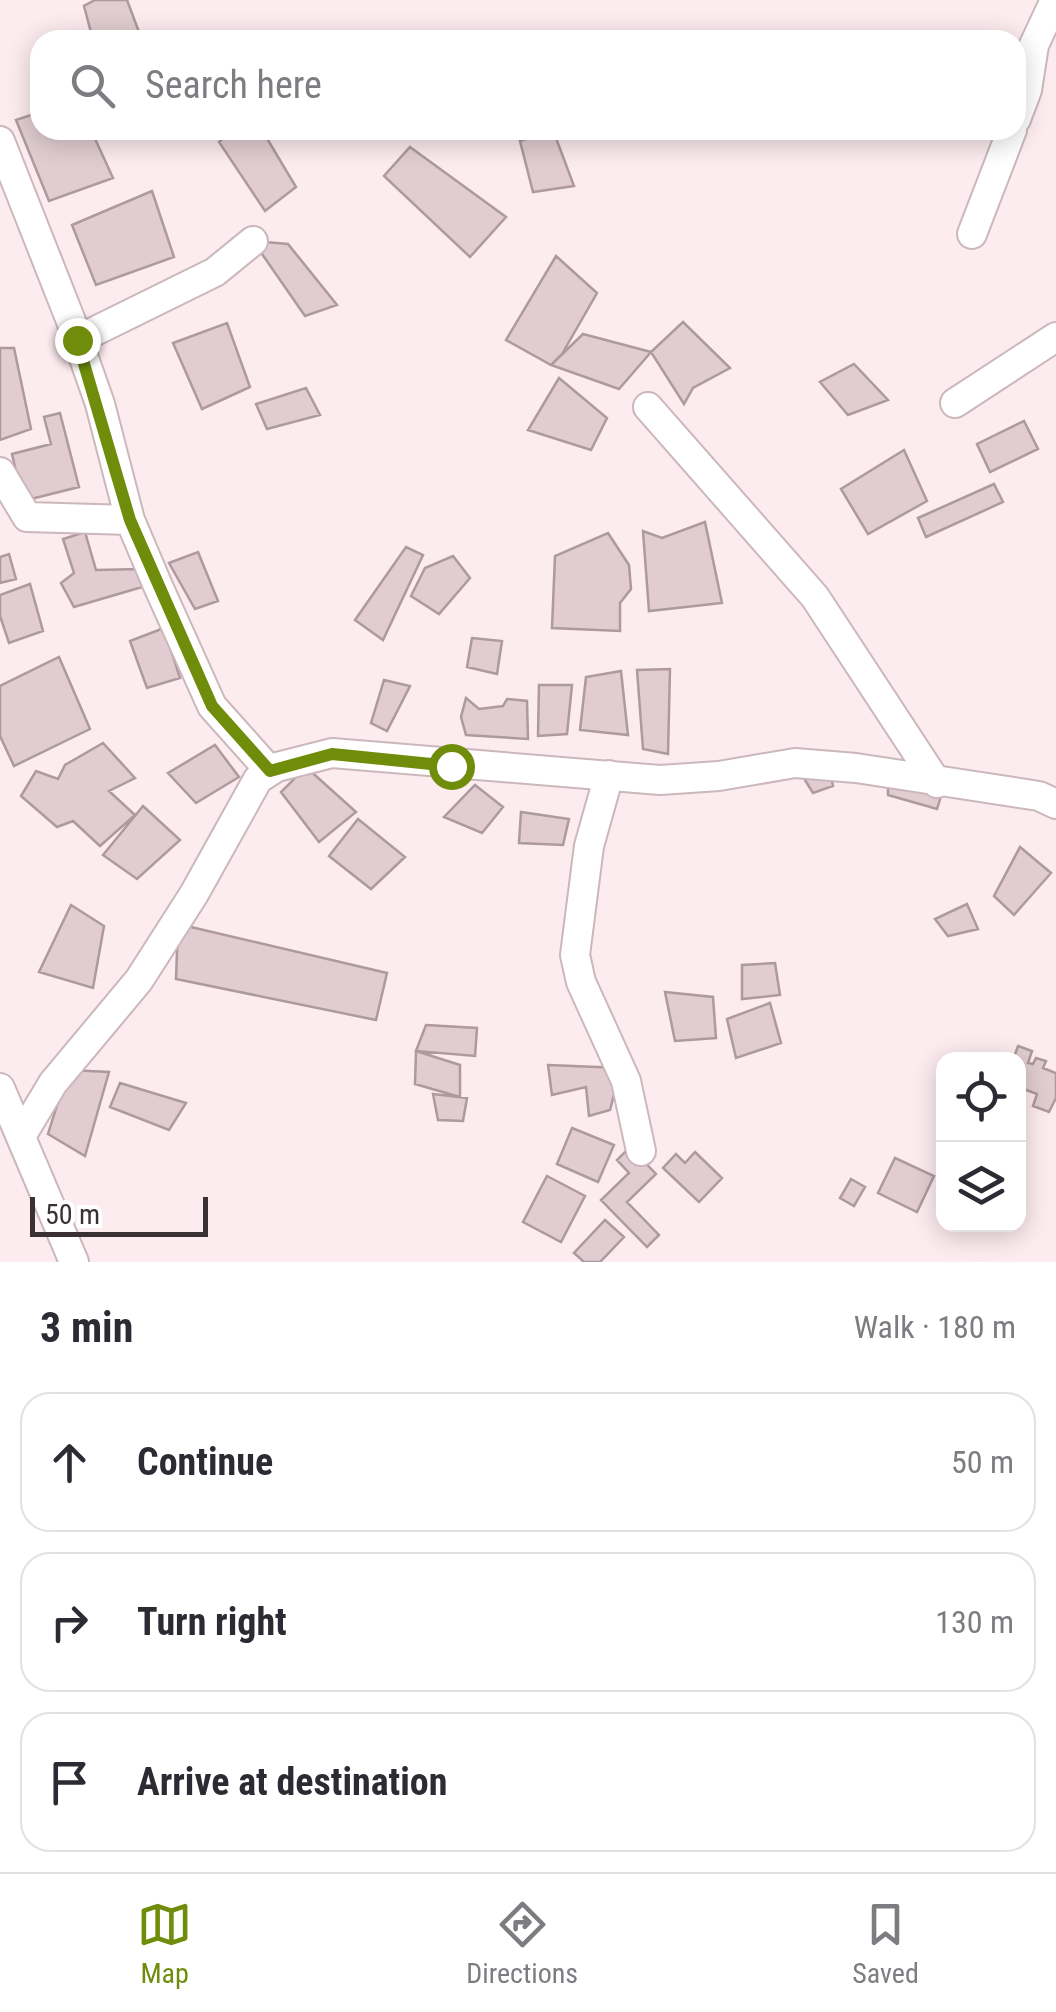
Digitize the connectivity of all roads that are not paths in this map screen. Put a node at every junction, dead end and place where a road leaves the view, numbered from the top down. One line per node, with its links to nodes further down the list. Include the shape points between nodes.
1 (1055, 0): 2 (street, via 1034,44)
2 (1026, 93)
3 (1008, 140): 5 (street)
4 (0, 141): 8 (street)
5 (972, 234)
6 (253, 241): 8 (street, via 215,272)
7 (1056, 336): 9 (street)
8 (77, 340): 12 (street)
9 (955, 403)
10 (648, 407): 15 (street, via 815,597)
11 (0, 472): 12 (street, via 27,517)
12 (130, 520): 13 (street, via 212,706)
13 (270, 771): 14 (street, via 332,754); 18 (street, via 258,779 139,980 54,1083)
14 (608, 775): 15 (street, via 660,780 795,764); 19 (street, via 589,846 575,955 626,1081)
15 (937, 783): 16 (street)
16 (1056, 804)
17 (0, 1088): 18 (street)
18 (22, 1134): 20 (street)
19 (641, 1151)
20 (74, 1262)

